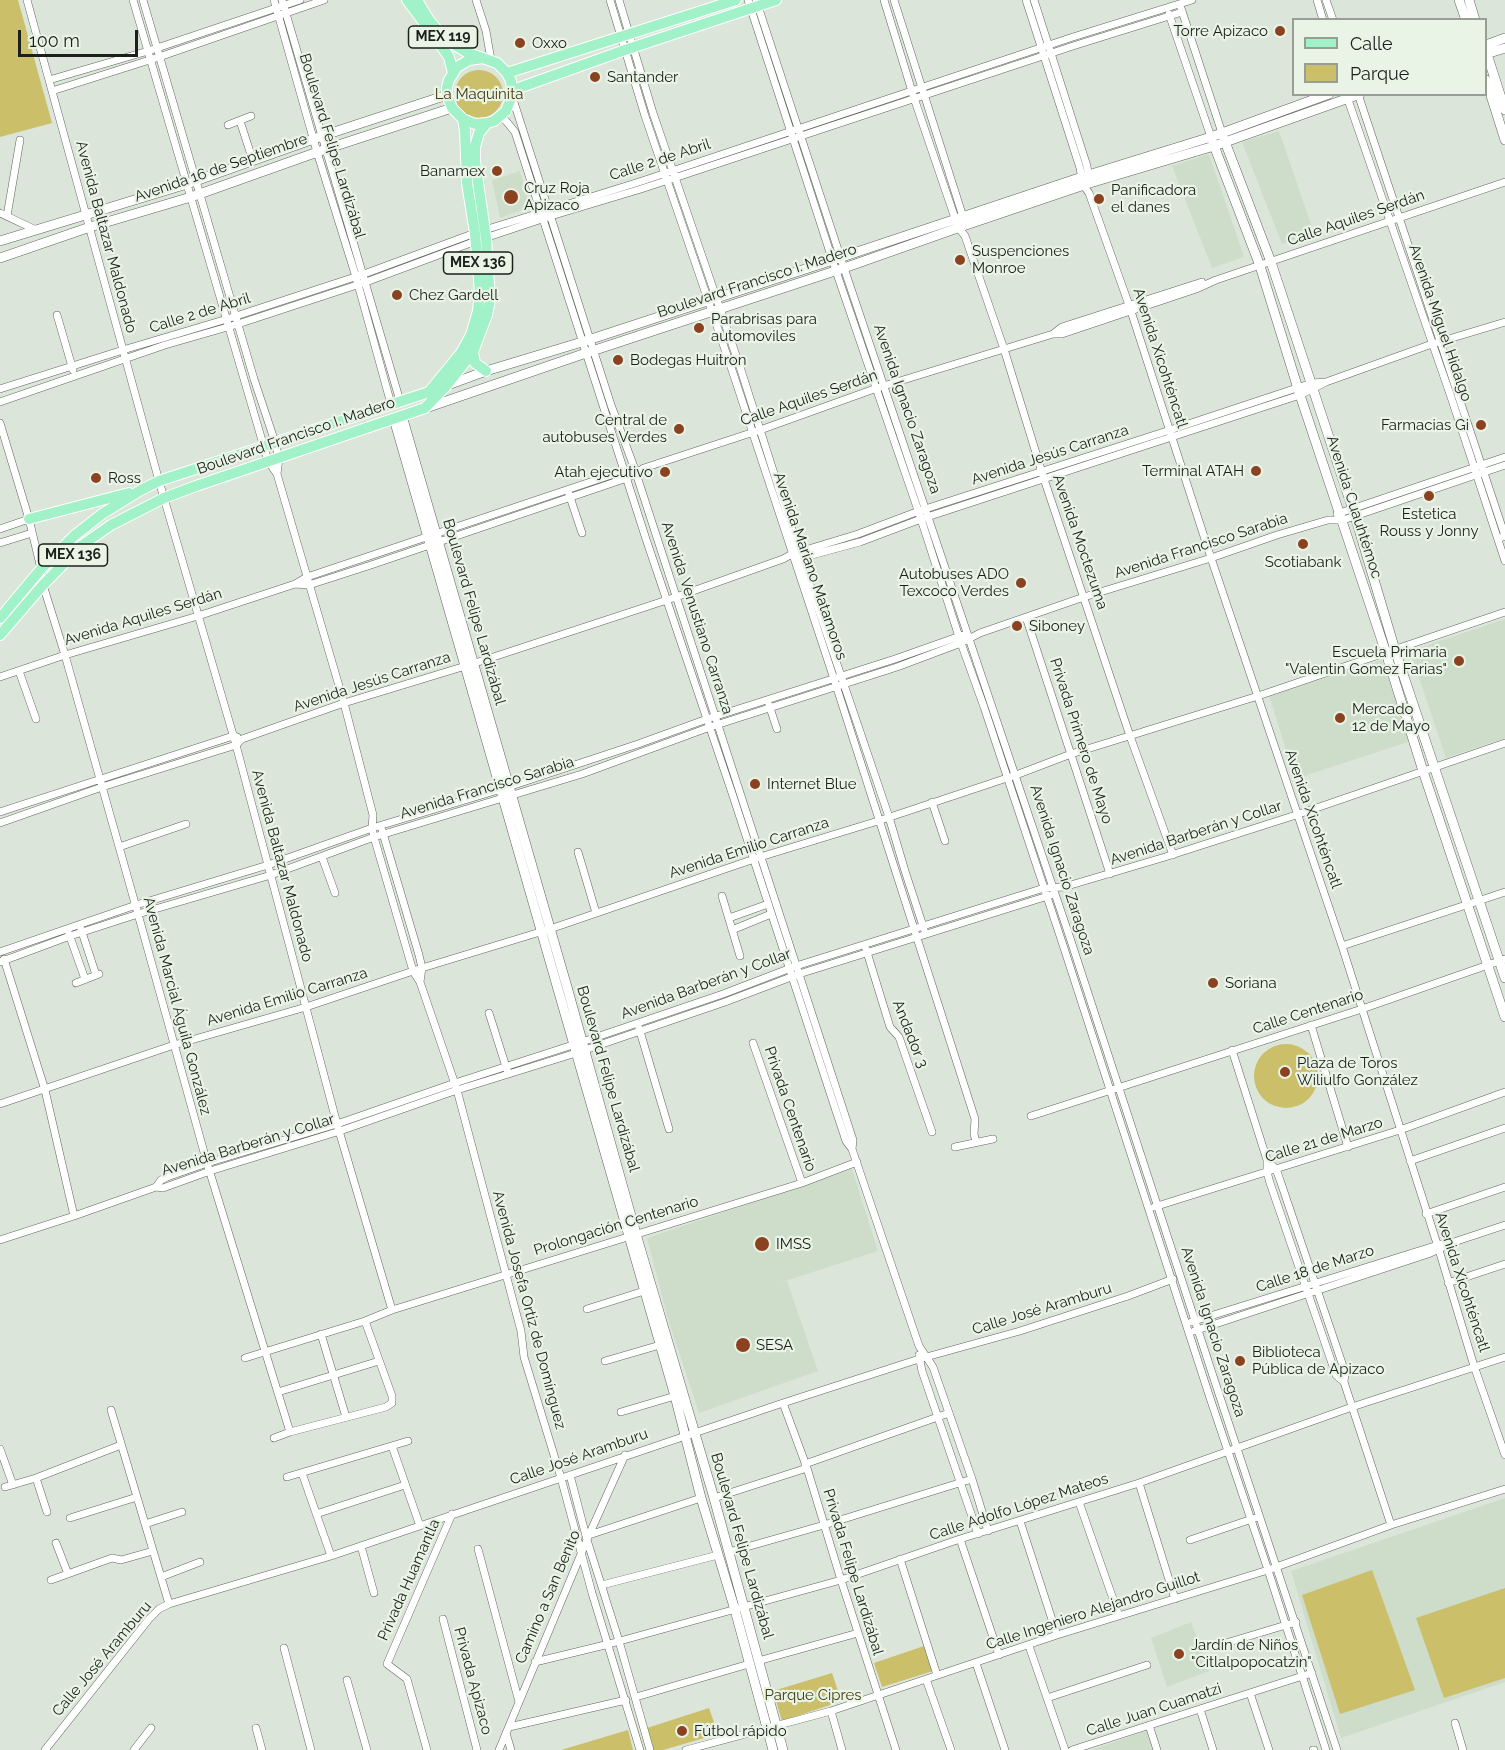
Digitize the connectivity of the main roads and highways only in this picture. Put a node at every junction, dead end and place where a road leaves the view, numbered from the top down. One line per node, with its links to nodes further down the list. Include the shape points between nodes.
1 (407, 0): 16 (main road, MEX 119, via 444,48)
2 (417, 0): 15 (main road, MEX 119, via 445,39)
3 (736, 0): 17 (main road)
4 (776, 0): 7 (main road)
5 (1459, 0): 8 (main road)
6 (1469, 0): 9 (main road)
7 (753, 3): 19 (main road)
8 (1465, 18)
9 (1474, 18)
10 (1505, 38): 12 (main road)
11 (1505, 48): 13 (main road)
12 (1487, 50)
13 (1487, 51)
14 (1487, 54): 24 (main road)
15 (487, 59): 16 (main road, via 469,60); 17 (main road)
16 (453, 73): 20 (main road)
17 (507, 73): 19 (main road)
18 (1487, 86): 28 (main road)
19 (512, 93): 26 (main road, via 510,104 500,117)
20 (447, 95): 23 (main road); 32 (main road, Avenida 16 de Septiembre, via 191,183)
21 (1324, 96): 27 (main road, Boulevard Francisco I. Madero)
22 (1347, 97): 27 (main road, Boulevard Francisco I. Madero)
23 (452, 108): 25 (main road); 33 (main road, Avenida 16 de Septiembre)
24 (1505, 110)
25 (463, 119): 26 (main road); 31 (main road, MEX 136, via 467,183)
26 (487, 123): 31 (main road, MEX 136, via 475,147)
27 (1224, 138): 29 (main road, Boulevard Francisco I. Madero); 44 (main road, Avenida Cuauhtémoc, via 1271,262 1354,512)
28 (1505, 140)
29 (1213, 142): 30 (main road, Boulevard Francisco I. Madero); 44 (main road, Avenida Cuauhtémoc, via 1260,266 1341,516)
30 (961, 222): 35 (main road, Boulevard Francisco I. Madero); 38 (main road, Boulevard Francisco I. Madero, via 840,269)
31 (480, 235): 34 (main road, MEX 136, via 490,300); 37 (main road, MEX 136, via 480,292 471,335)
32 (0, 241)
33 (0, 258)
34 (473, 352): 35 (main road, via 476,363); 36 (main road, MEX 136)
35 (486, 371): 36 (main road, Boulevard Francisco I. Madero)
36 (447, 386): 37 (main road, Boulevard Francisco I. Madero); 38 (main road, MEX 136)
37 (429, 392): 40 (main road, Boulevard Francisco I. Madero / MEX 136)
38 (425, 408): 39 (main road, Boulevard Francisco I. Madero / MEX 136)
39 (398, 418): 43 (main road, Boulevard Francisco I. Madero / MEX 136, via 196,486 140,510 81,546); 48 (main road, Boulevard Felipe Lardizábal)
40 (141, 490): 41 (main road); 42 (main road, MEX 136, via 74,536)
41 (28, 519)
42 (0, 618)
43 (0, 635)
44 (1391, 652): 45 (main road, Avenida Cuauhtémoc); 47 (main road, Avenida Cuauhtémoc, via 1423,771)
45 (1502, 960): 46 (main road, Avenida Cuauhtémoc)
46 (1505, 978)
47 (1505, 1017)
48 (632, 1235): 49 (main road, Boulevard Felipe Lardizábal); 49 (main road, Boulevard Felipe Lardizábal, via 644,1291)
49 (661, 1333): 50 (main road, Boulevard Felipe Lardizábal); 50 (main road, Boulevard Felipe Lardizábal, via 660,1345)
50 (689, 1434): 51 (main road, Boulevard Felipe Lardizábal, via 701,1498); 51 (main road, Boulevard Felipe Lardizábal, via 714,1498)
51 (739, 1608): 52 (main road, Boulevard Felipe Lardizábal)
52 (771, 1726): 53 (main road, Boulevard Felipe Lardizábal); 54 (main road, Boulevard Felipe Lardizábal)
53 (773, 1750)
54 (783, 1750)

